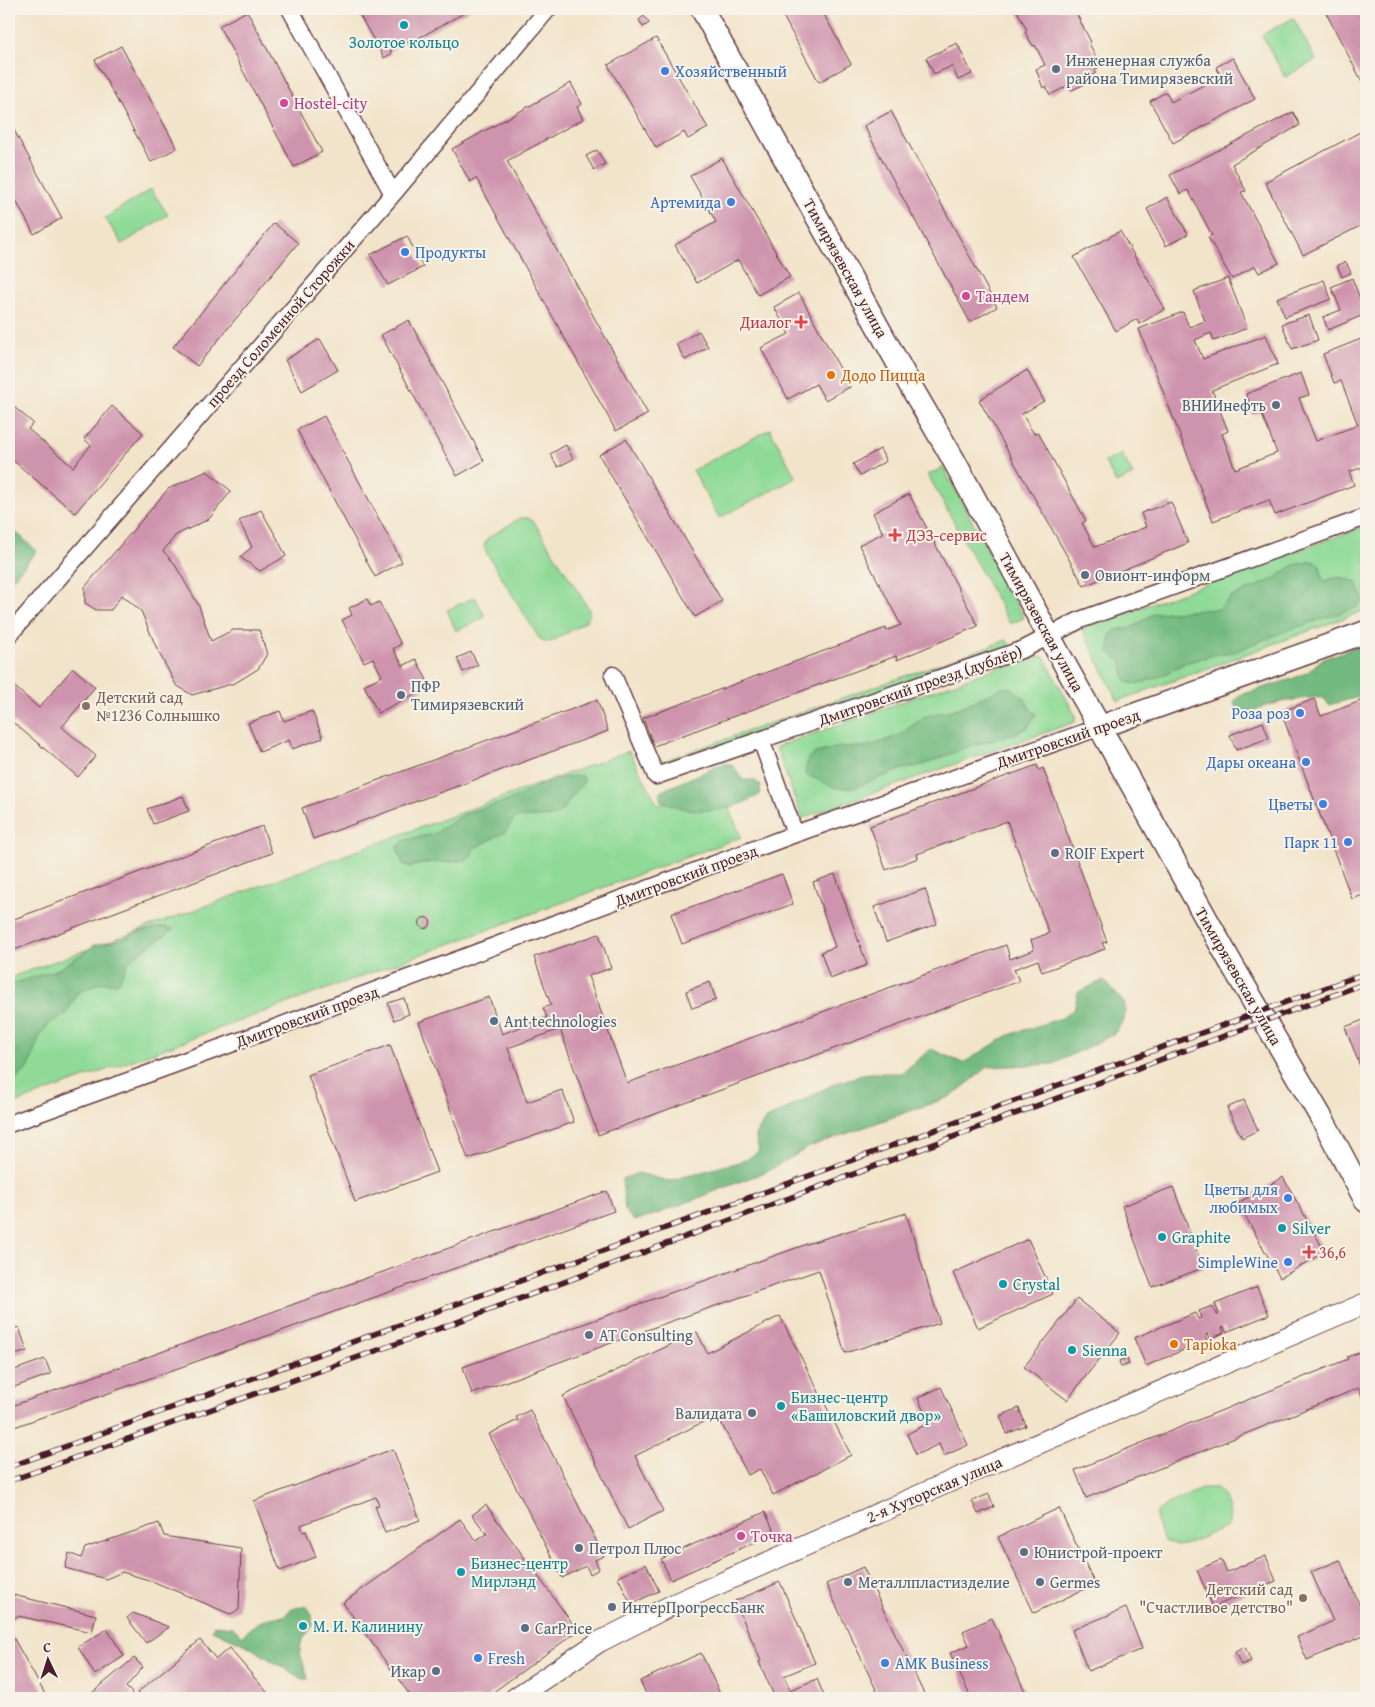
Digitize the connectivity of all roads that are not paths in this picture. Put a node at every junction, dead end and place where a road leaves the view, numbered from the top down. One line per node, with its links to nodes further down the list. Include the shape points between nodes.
1 (290, 9): 4 (street)
2 (548, 9): 4 (street, проезд Соломенной Сторожки)
3 (702, 9): 8 (main road, Тимирязевская улица)
4 (393, 194): 7 (street, проезд Соломенной Сторожки)
5 (1366, 517): 8 (street, Дмитровский проезд (дублёр), via 1080,620)
6 (1366, 632): 10 (main road, Дмитровский проезд)
7 (9, 634)
8 (1049, 636): 10 (main road, Тимирязевская улица); 11 (street, Дмитровский проезд (дублёр), via 1024,649)
9 (613, 675): 11 (street, Дмитровский проезд (дублёр), via 656,776)
10 (1100, 727): 12 (street, Дмитровский проезд); 14 (main road, Тимирязевская улица)
11 (761, 740): 12 (street)
12 (795, 834): 13 (street, Дмитровский проезд)
13 (9, 1124)
14 (1366, 1201)
15 (1366, 1303): 16 (street, 2-я Хуторская улица, via 676,1603 599,1642)
16 (515, 1698)

